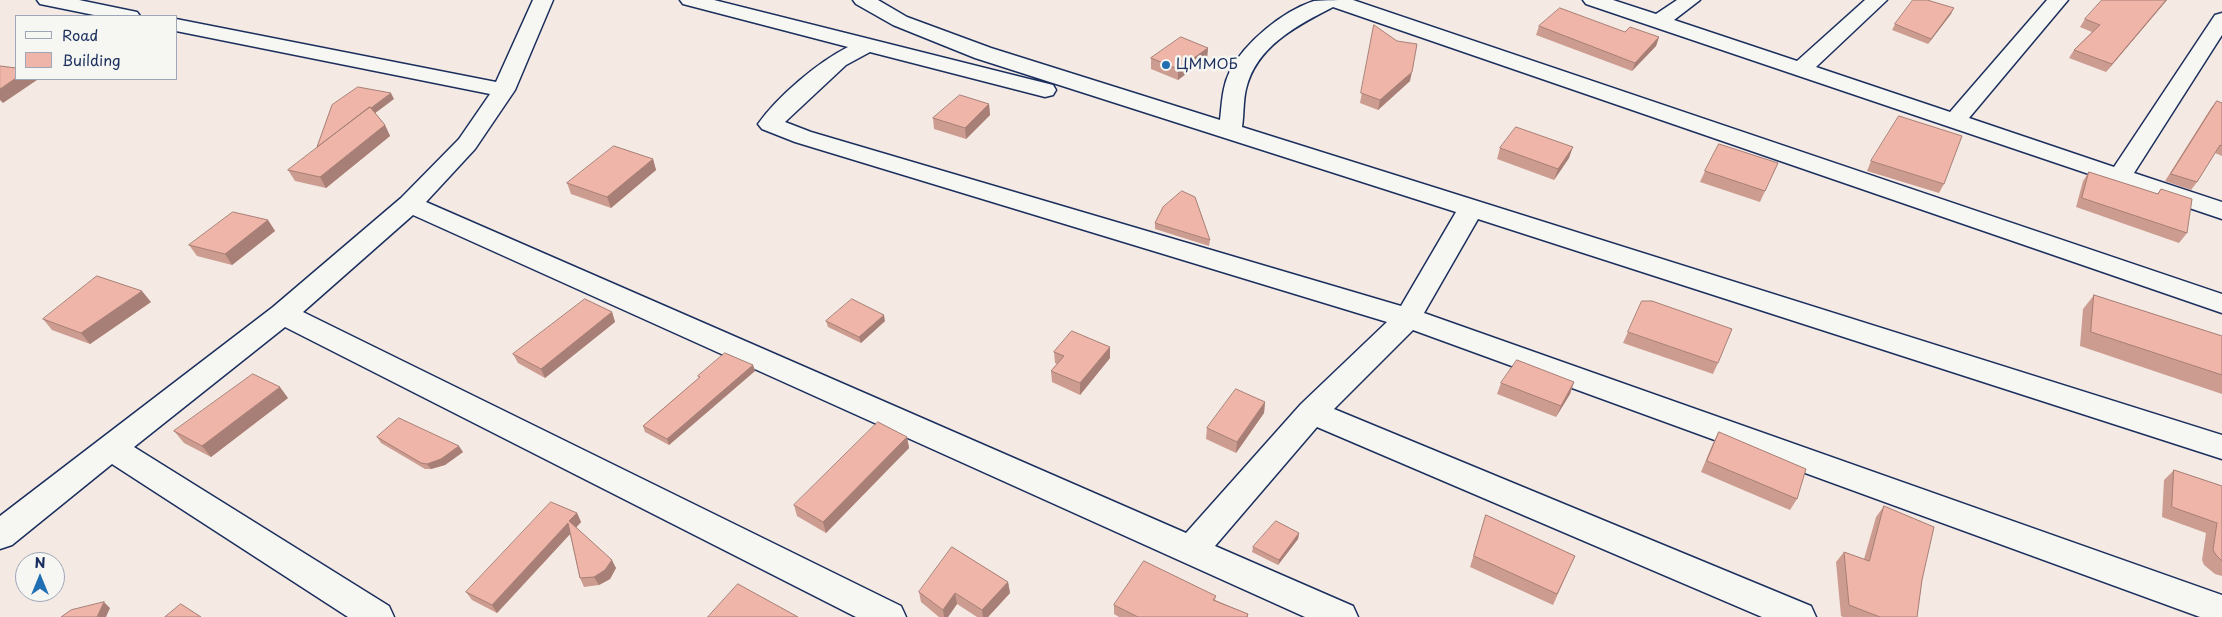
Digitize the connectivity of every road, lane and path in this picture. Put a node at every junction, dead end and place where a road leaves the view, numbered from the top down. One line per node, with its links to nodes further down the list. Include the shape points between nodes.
1 (47, 0): 10 (street)
2 (543, 0): 16 (street)
3 (690, 0): 14 (street)
4 (863, 0): 18 (street, via 900,21 983,53)
5 (1332, 0): 18 (street, via 1285,24 1249,55 1236,88); 23 (street)
6 (1593, 0): 12 (street)
7 (1690, 0): 12 (street)
8 (1877, 0): 15 (street)
9 (2058, 0): 17 (street)
10 (125, 15)
11 (2222, 19): 19 (street)
12 (1658, 22): 15 (street)
13 (178, 25): 16 (street)
14 (866, 46): 18 (street); 25 (street, via 838,60 770,124 803,137)
15 (1801, 69): 17 (street)
16 (504, 90): 20 (street, via 467,144)
17 (1955, 121): 19 (street)
18 (1230, 132): 21 (street)
19 (2120, 176): 22 (street)
20 (410, 204): 24 (street); 30 (street)
21 (1471, 209): 25 (street); 27 (street)
22 (2222, 211)
23 (2222, 304)
24 (283, 314): 28 (street); 33 (street)
25 (1408, 318): 26 (street); 31 (street)
26 (1312, 412): 30 (street); 35 (street)
27 (2222, 447)
28 (111, 448): 29 (street); 32 (street)
29 (0, 535)
30 (1192, 549): 34 (street)
31 (2222, 610)
32 (377, 617)
33 (889, 617)
34 (1341, 617)
35 (1799, 617)

